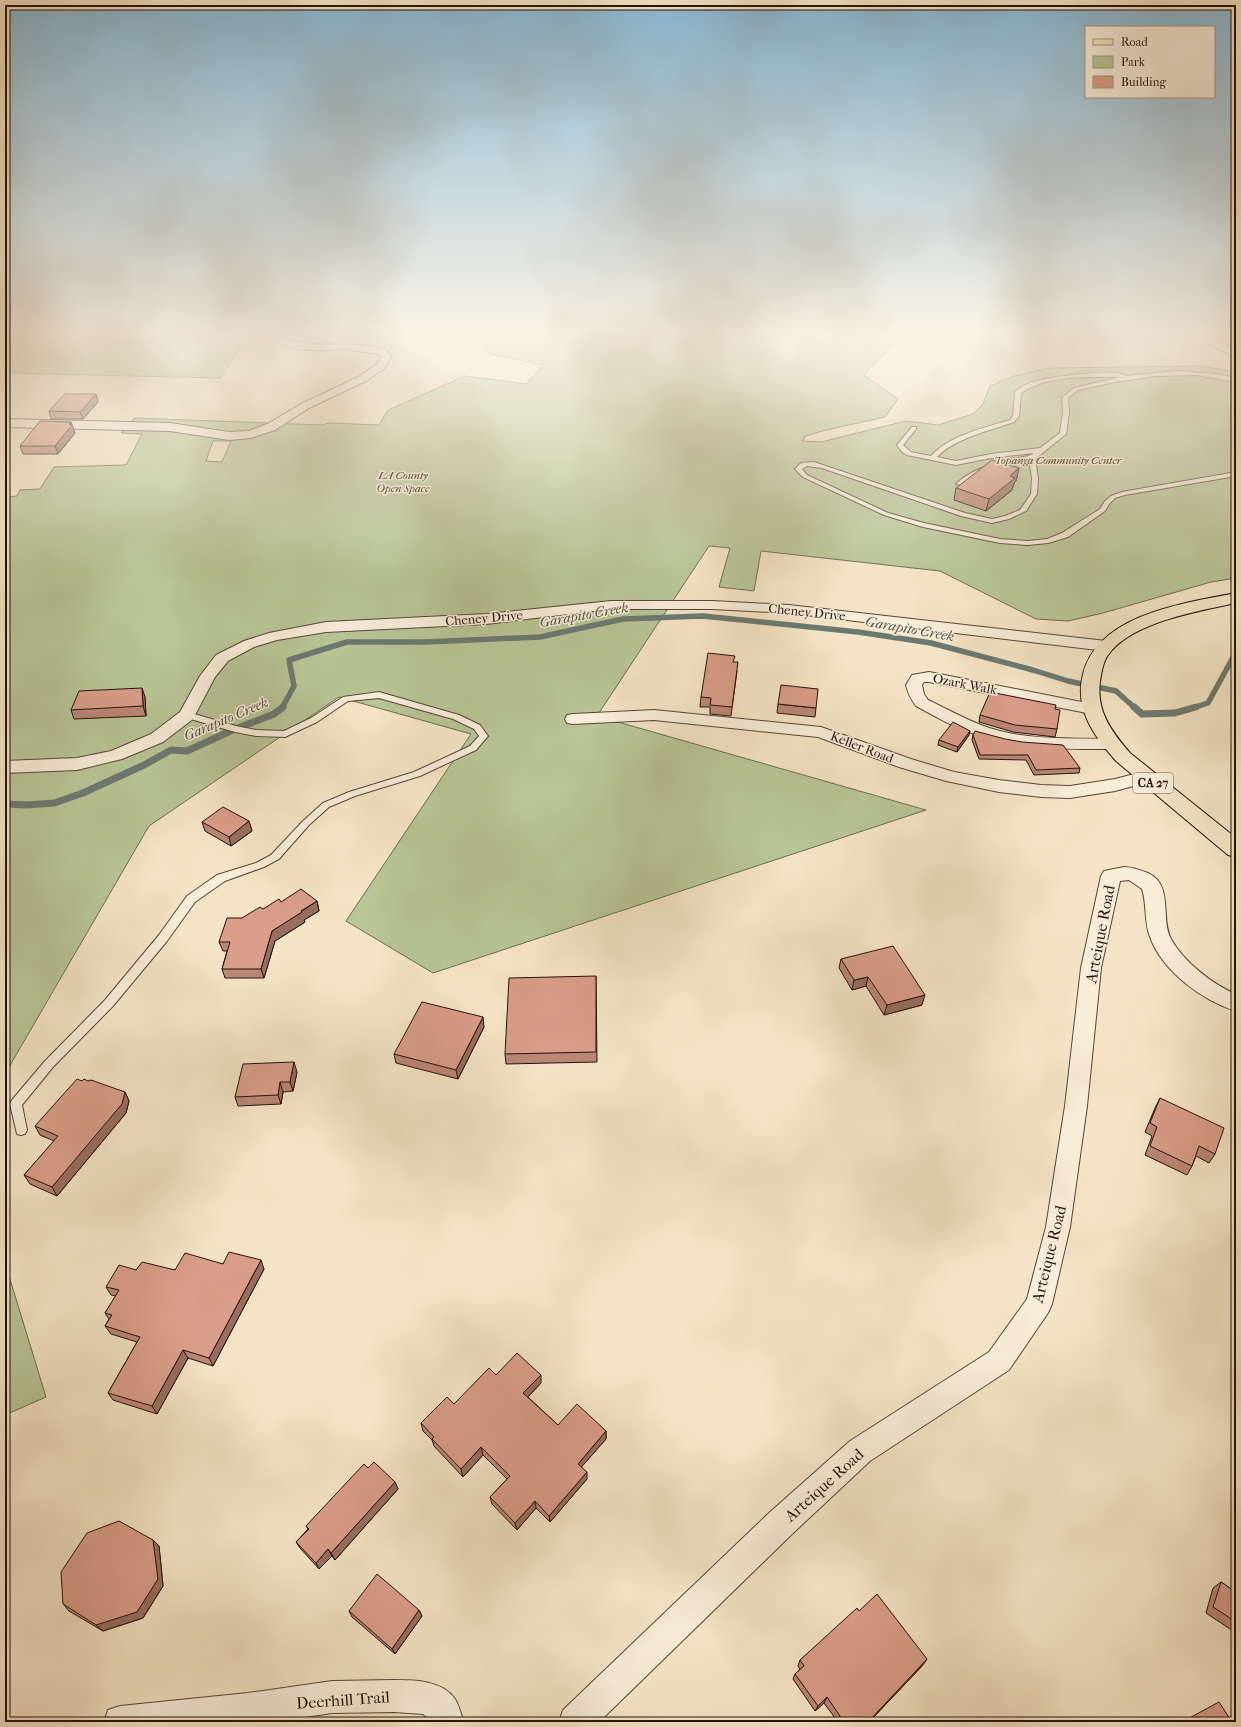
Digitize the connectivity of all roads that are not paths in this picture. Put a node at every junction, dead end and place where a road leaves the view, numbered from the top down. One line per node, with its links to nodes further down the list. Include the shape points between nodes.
1 (294, 413): 4 (street, via 271,427 251,434 229,436 170,427)
2 (1016, 413): 8 (lane, via 1012,421 945,447)
3 (1066, 413): 6 (lane, via 1063,434)
4 (5, 423)
5 (914, 428): 8 (lane, via 900,444 904,451)
6 (1040, 450): 7 (lane); 8 (lane, via 956,463)
7 (1032, 458): 9 (lane, via 1034,494 1023,511 1007,518 992,520 963,515 824,467 808,463 798,468 805,476 886,514 923,525 1000,541 1028,543 1048,542 1065,535 1103,510 1113,497 1124,493); 10 (lane, via 991,467)
8 (932, 459)
9 (1236, 474)
10 (959, 484)
11 (1236, 598): 12 (main road, CA 27, via 1182,609 1156,618 1118,636)
12 (1106, 646): 13 (main road, CA 27, via 1095,662); 14 (street, Cheney Drive, via 789,609 712,605 611,605 486,619 326,627 274,636 249,644 222,658 208,676)
13 (1091, 704): 16 (main road, CA 27, via 1099,726); 16 (street, Ozark Walk, via 929,677 918,678 914,685 922,703 975,729 1043,743)
14 (187, 714): 17 (street, Cheney Drive, via 158,738 116,755 77,764); 21 (lane, via 235,729 285,734 314,720 346,699 379,695 456,717 477,727 484,736 473,748 417,774 352,794 326,805 275,857 260,865 221,878 191,899 163,938 109,1003 49,1064 16,1104)
15 (573, 718): 18 (street, Keller Road, via 654,714 821,732 904,763 952,777 1042,791 1070,792)
16 (1112, 744): 18 (main road, CA 27)
17 (5, 767)
18 (1146, 777): 19 (main road, CA 27)
19 (1236, 850)
20 (1236, 1003): 24 (street, Arteique Road, via 1208,989 1187,972 1163,943 1157,932 1154,892 1148,882 1133,874 1121,873 1111,876 1091,968 1076,1106 1058,1227 1039,1304 999,1361 860,1451 780,1524)
21 (21, 1130)
22 (446, 1716): 23 (street, Deerhill Trail, via 432,1700 420,1697 332,1697 248,1709)
23 (120, 1722)
24 (575, 1722)

